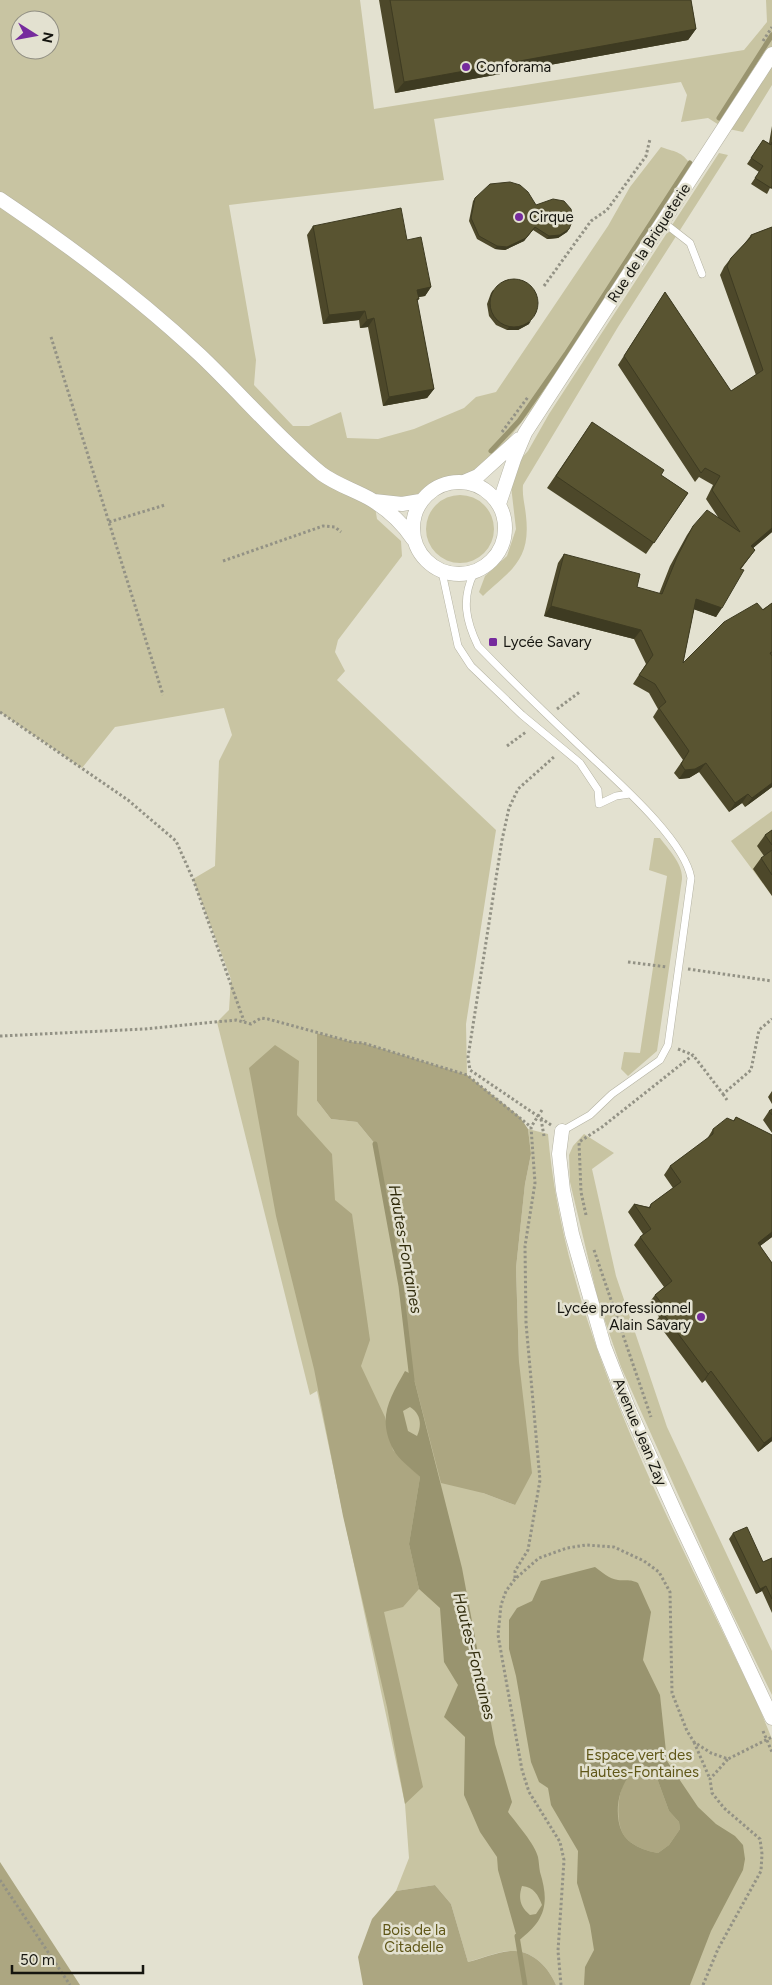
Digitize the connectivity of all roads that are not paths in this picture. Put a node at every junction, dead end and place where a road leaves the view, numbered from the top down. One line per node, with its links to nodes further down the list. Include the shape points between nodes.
1 (772, 54): 3 (street, Rue de la Briqueterie)
2 (0, 199): 7 (street, via 86,259 160,319 324,475)
3 (663, 222): 4 (lane, via 690,242); 5 (street, Rue de la Briqueterie)
4 (702, 274)
5 (525, 433): 6 (street, Rue de la Briqueterie, via 494,464); 9 (street, Rue de la Briqueterie)
6 (464, 482): 8 (street, via 437,487); 9 (street, via 484,489)
7 (374, 501): 8 (street, via 402,504); 10 (street, via 405,527)
8 (420, 501): 10 (street, via 413,520)
9 (498, 504): 12 (street, via 505,524 502,544 491,562)
10 (413, 539): 11 (street, via 420,556)
11 (442, 572): 12 (street, via 463,575); 13 (lane, via 458,646 471,666 522,715 580,763 598,790 599,804)
12 (474, 572): 13 (lane, via 465,608 478,646)
13 (630, 794): 14 (lane, via 674,844 689,866 691,878 668,1045 660,1060 612,1094 590,1115)
14 (562, 1131): 15 (street, Avenue Jean Zay, via 559,1154 563,1190 604,1346 677,1516)
15 (772, 1718)

